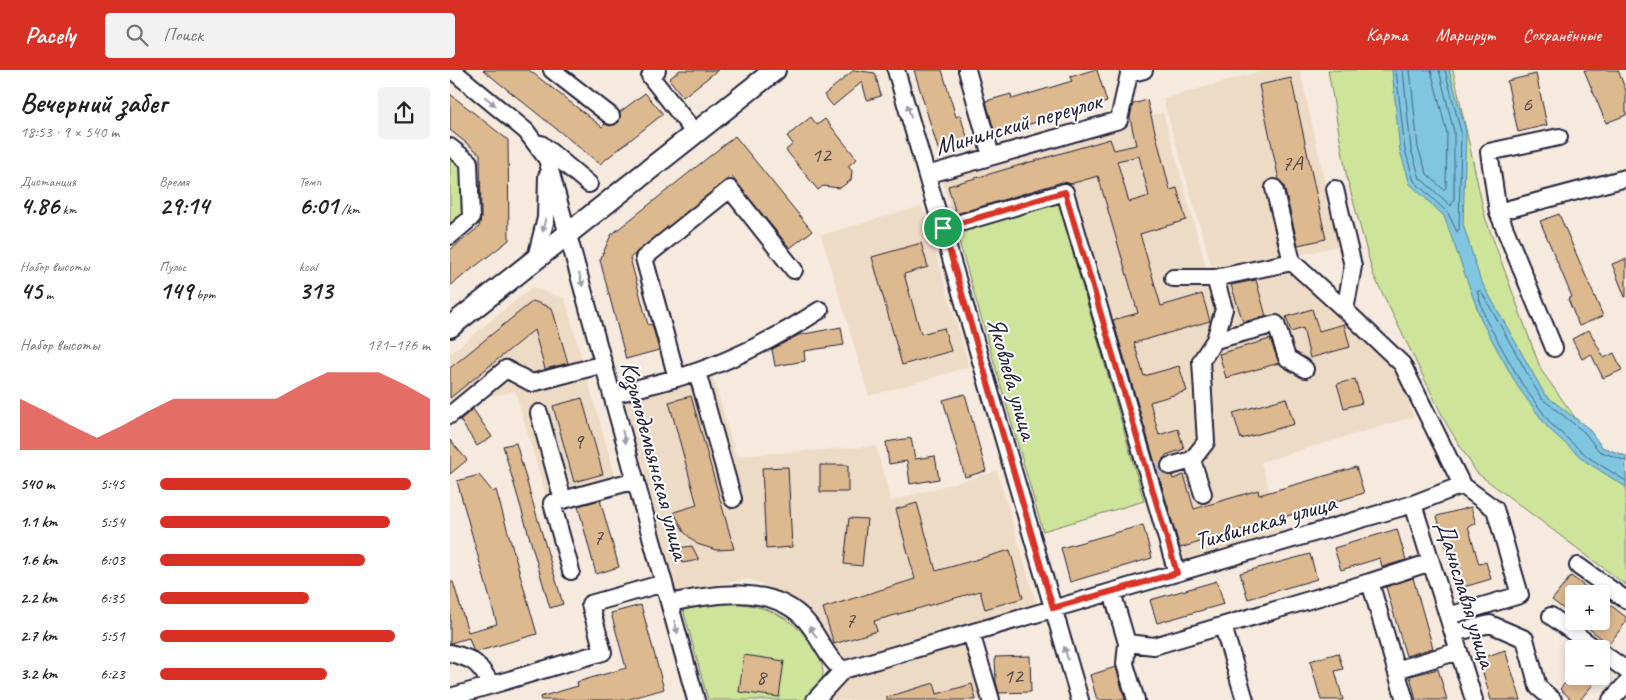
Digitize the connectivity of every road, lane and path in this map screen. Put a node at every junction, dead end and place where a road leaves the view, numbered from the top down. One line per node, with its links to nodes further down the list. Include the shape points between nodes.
1 (552, 70): 8 (street)
2 (657, 70): 10 (street, via 650,76)
3 (775, 70): 10 (main road)
4 (896, 70): 15 (street, Яковлева улица, one-way to 4)
5 (967, 70): 13 (street)
6 (1144, 70): 13 (street, Мининский переулок, via 1129,74 1119,120)
7 (461, 77): 9 (street, one-way to 9)
8 (611, 116)
9 (526, 131): 14 (street); 17 (street)
10 (695, 133): 22 (main road)
11 (1560, 136): 20 (street, via 1489,152)
12 (450, 147): 23 (street, via 469,162 471,218)
13 (991, 156): 15 (street, Мининский переулок)
14 (547, 159): 22 (street, Козьмодемьянская улица); 24 (street, one-way to 24, via 546,218)
15 (927, 175): 21 (street, Яковлева улица)
16 (1626, 178): 20 (street)
17 (589, 184)
18 (1274, 188): 25 (street)
19 (1335, 189): 30 (street, via 1353,266)
20 (1498, 212): 33 (street)
21 (943, 228): 42 (street, via 1065,192); 58 (street, Яковлева улица)
22 (568, 233): 24 (main road); 34 (street, Козьмодемьянская улица, one-way to 34)
23 (450, 236)
24 (536, 258): 31 (main road)
25 (1292, 262): 28 (street); 30 (street)
26 (794, 270): 37 (street, via 730,189 644,258)
27 (1173, 278): 28 (street)
28 (1215, 278): 32 (street, via 1224,309)
29 (820, 310): 36 (street, via 791,329)
30 (1344, 310): 44 (street, via 1402,364)
31 (452, 322)
32 (1215, 340): 35 (street, via 1276,324 1287,358); 41 (street, via 1201,362 1206,442)
33 (1554, 348)
34 (604, 364): 38 (street, Козьмодемьянская улица); 40 (street, via 532,383 506,369)
35 (1305, 368)
36 (697, 372): 37 (street); 46 (street)
37 (678, 378): 38 (street)
38 (612, 395): 43 (street, Козьмодемьянская улица, one-way to 43)
39 (538, 413): 47 (street)
40 (450, 415)
41 (1192, 460): 42 (street); 45 (street)
42 (1158, 470): 52 (street)
43 (636, 480): 47 (street); 54 (street, Козьмодемьянская улица)
44 (1462, 485): 48 (street, Тихвинская улица); 59 (street, via 1495,509 1520,595)
45 (1202, 494)
46 (733, 499)
47 (563, 500): 51 (street, via 552,503)
48 (1413, 504): 49 (street, Даньславля улица); 52 (street, Тихвинская улица)
49 (1431, 562): 53 (street); 59 (street, Даньславля улица)
50 (1578, 566): 56 (street)
51 (571, 571)
52 (1177, 573): 55 (street, Тихвинская улица)
53 (1370, 582): 61 (street); 70 (street)
54 (664, 583): 57 (street, Козьмодемьянская улица); 73 (street, via 590,604 603,652)
55 (1112, 592): 58 (street, Тихвинская улица); 65 (street)
56 (1626, 600)
57 (670, 604): 69 (street, one-way to 57, via 831,660 806,620 772,600 732,594); 75 (street, Козьмодемьянская улица, one-way to 75)
58 (1053, 608): 62 (street, Тихвинская улица); 78 (street, Яковлева улица, one-way to 58)
59 (1448, 616): 63 (street, Даньславля улица)
60 (1551, 616): 64 (street)
61 (1223, 626): 65 (street, via 1154,646); 80 (street)
62 (971, 633): 69 (street, Тихвинская улица); 77 (street)
63 (1453, 633): 66 (street, Даньславля улица); 83 (street, via 1490,624 1525,639 1538,687)
64 (1584, 640)
65 (1127, 643): 79 (street, via 1126,664)
66 (1459, 651): 70 (street); 82 (street, Даньславля улица)
67 (450, 653): 73 (street, via 478,664)
68 (1610, 658): 71 (street)
69 (843, 670): 76 (street)
70 (1396, 670): 81 (street)
71 (1626, 670)
72 (1626, 684): 84 (street)
73 (490, 690): 74 (street)
74 (450, 697)
75 (696, 700)
76 (815, 700)
77 (990, 700)
78 (1080, 700)
79 (1136, 700)
80 (1245, 700)
81 (1405, 700)
82 (1474, 700)
83 (1553, 700)
84 (1611, 700)

